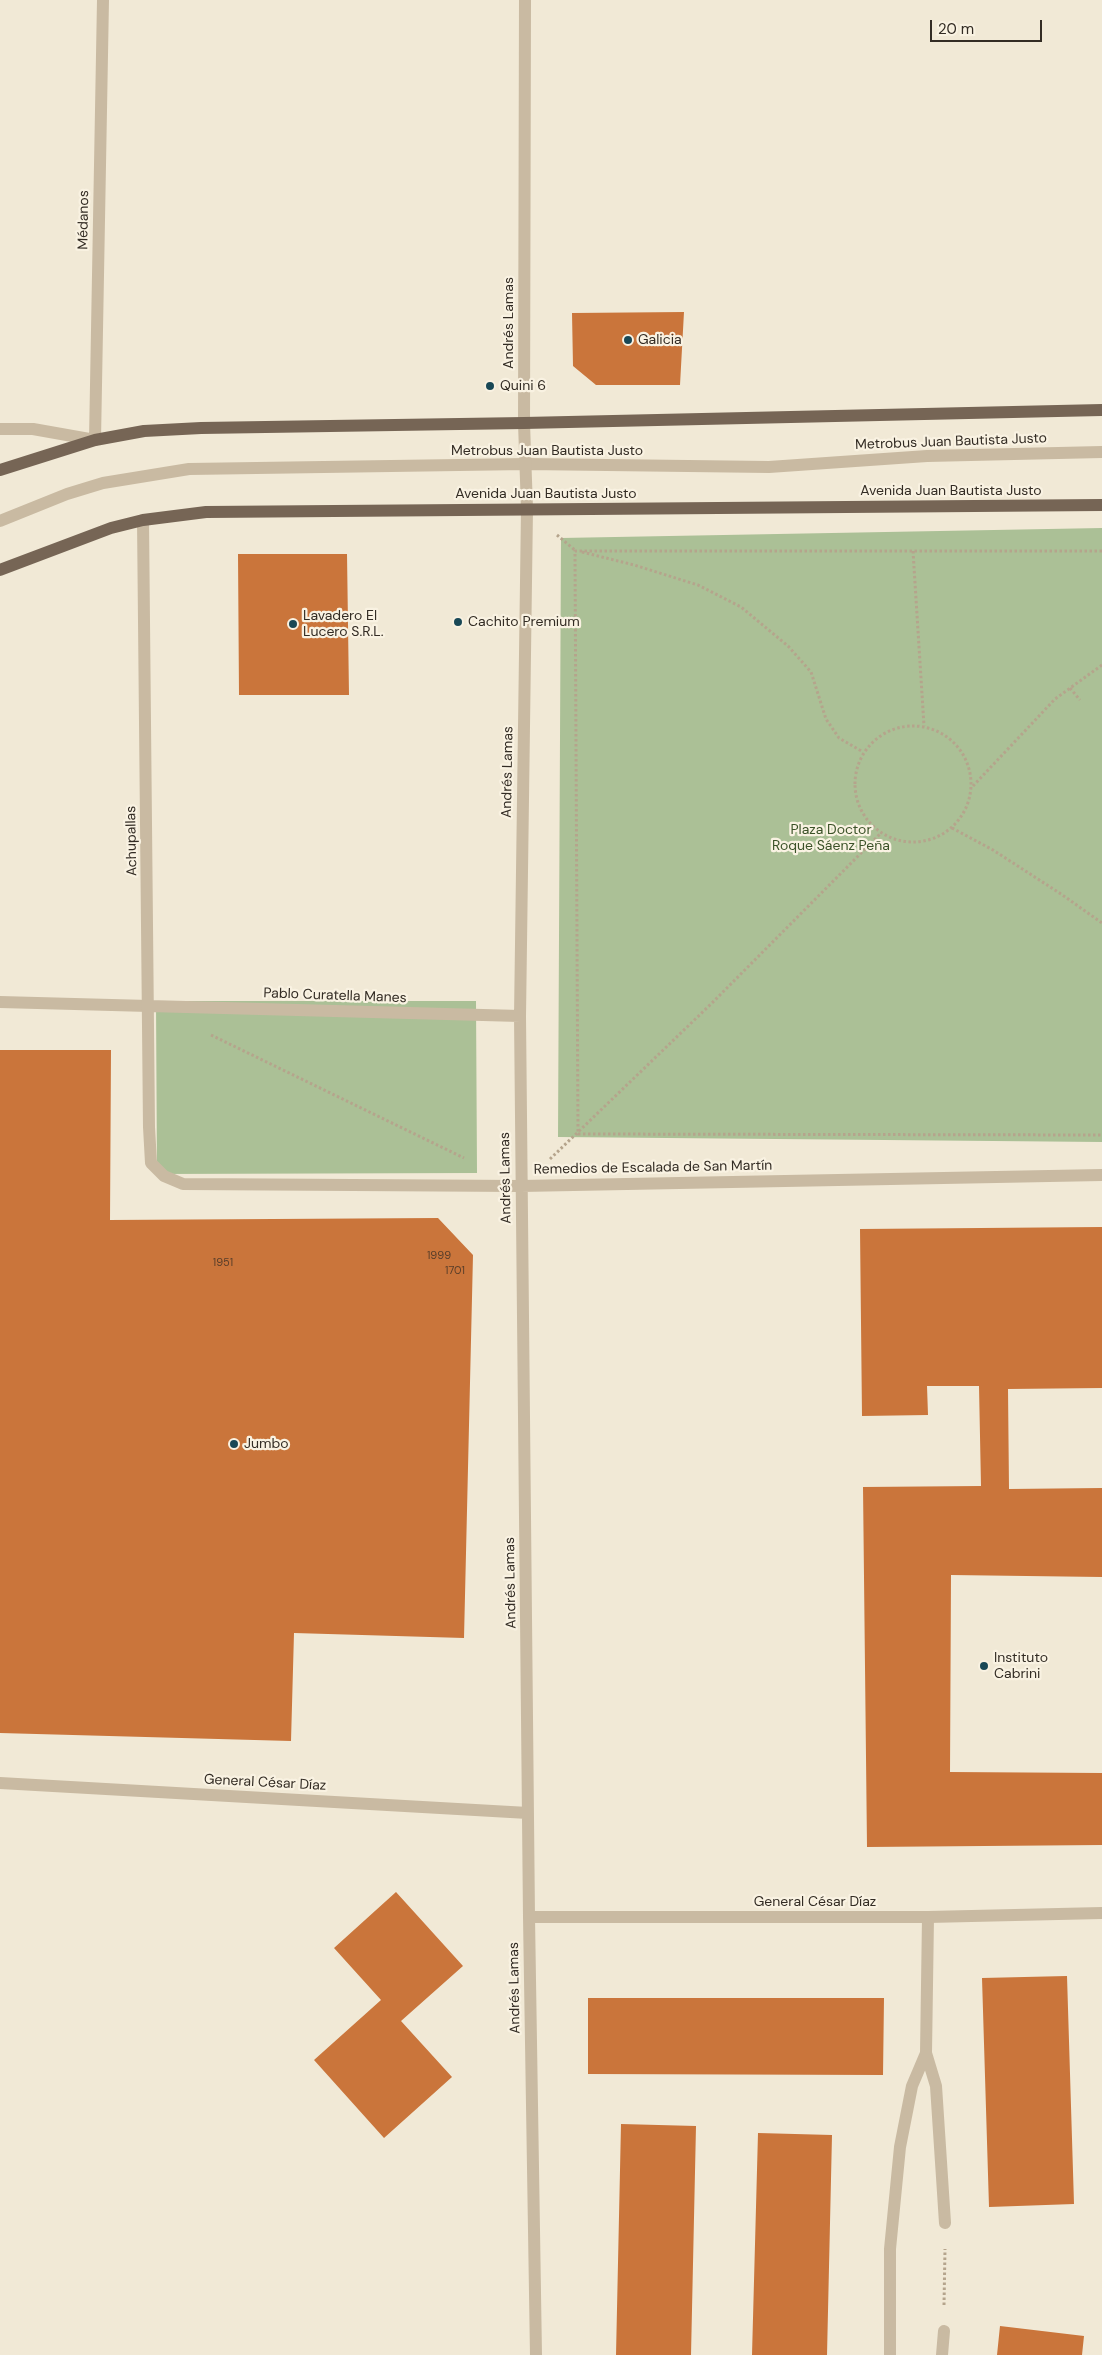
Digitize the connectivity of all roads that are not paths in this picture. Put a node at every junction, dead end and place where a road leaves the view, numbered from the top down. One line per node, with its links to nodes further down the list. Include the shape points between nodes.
1 (103, 0): 6 (street, Médanos)
2 (525, 0): 4 (street, Andrés Lamas)
3 (1102, 410): 4 (main road)
4 (524, 423): 6 (main road, via 201,428 144,431); 8 (street, Andrés Lamas)
5 (0, 429): 6 (street, via 33,429)
6 (95, 440): 9 (main road)
7 (1102, 452): 8 (street, Metrobus Juan Bautista Justo, via 927,456 769,467)
8 (526, 464): 11 (street, Andrés Lamas); 13 (street, Metrobus Juan Bautista Justo, via 189,469 103,483)
9 (0, 470)
10 (1102, 505): 11 (main road, Avenida Juan Bautista Justo)
11 (526, 509): 12 (main road, Avenida Juan Bautista Justo, via 206,512); 17 (street, Andrés Lamas)
12 (143, 520): 14 (main road, Avenida Juan Bautista Justo, via 111,528); 16 (street, Achupallas)
13 (0, 521)
14 (0, 570)
15 (0, 1002): 16 (street, Pablo Curatella Manes)
16 (150, 1006): 17 (street, Pablo Curatella Manes); 18 (street, Achupallas)
17 (520, 1016): 20 (street, Andrés Lamas)
18 (151, 1162): 20 (street, Remedios de Escalada de San Martín, via 164,1176 183,1184)
19 (1102, 1175): 20 (street, Remedios de Escalada de San Martín)
20 (521, 1186): 22 (street, Andrés Lamas)
21 (0, 1784): 22 (street, General César Díaz)
22 (528, 1813): 25 (street, Andrés Lamas)
23 (1102, 1913): 24 (street, General César Díaz)
24 (928, 1916): 25 (street, General César Díaz); 26 (street)
25 (529, 1917): 29 (street, Andrés Lamas)
26 (926, 2053): 27 (street, via 936,2086); 30 (street, via 912,2086 900,2147 890,2248)
27 (945, 2223)
28 (944, 2332): 31 (street)
29 (536, 2355)
30 (890, 2355)
31 (942, 2355)

